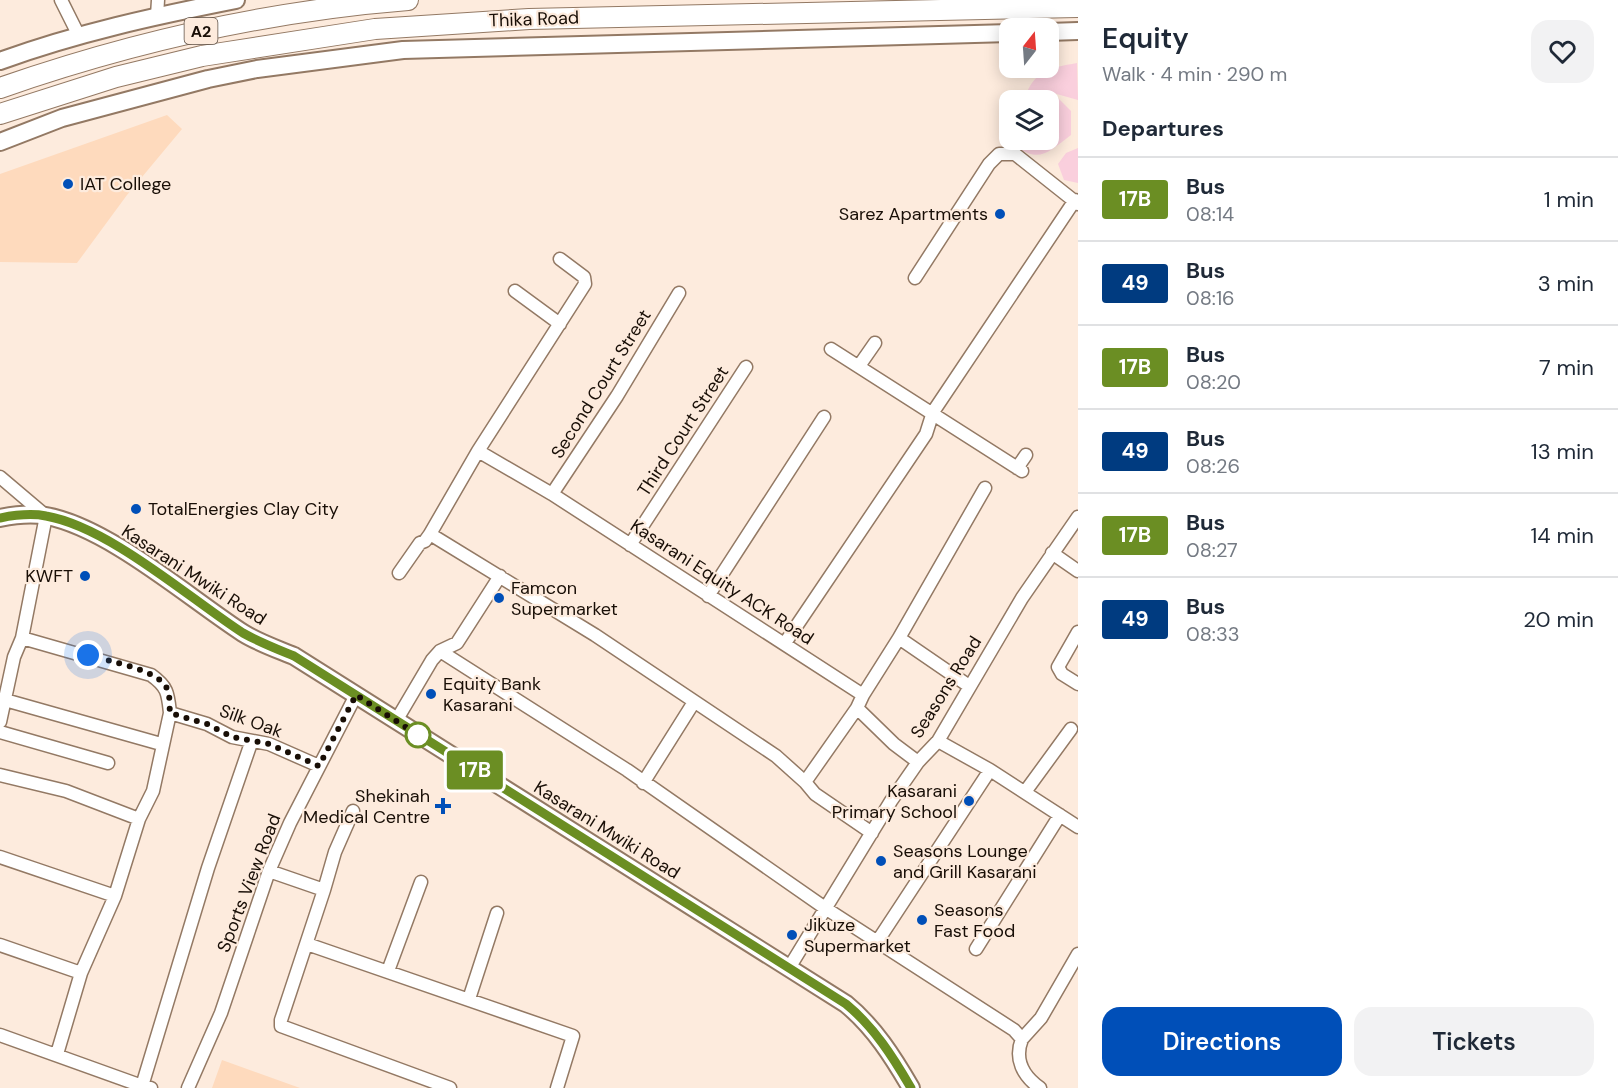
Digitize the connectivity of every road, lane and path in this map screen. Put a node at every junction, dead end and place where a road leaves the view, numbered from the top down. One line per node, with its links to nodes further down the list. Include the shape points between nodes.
1 (61, 0): 9 (street)
2 (236, 0): 5 (main road)
3 (408, 0): 11 (highway, A2, via 317,9 203,30)
4 (1078, 7): 12 (highway, Thika Road / A2, via 529,19 375,28 202,56 116,77)
5 (158, 8): 9 (main road)
6 (1078, 31): 7 (main road)
7 (1059, 32)
8 (999, 33): 13 (main road, Thika Road, via 403,50 208,79 62,118)
9 (79, 36): 10 (main road)
10 (0, 62)
11 (0, 88)
12 (0, 114)
13 (0, 142)
14 (1076, 202): 16 (street, via 1024,158 999,154); 24 (street)
15 (560, 260): 19 (street, via 586,281)
16 (915, 278)
17 (515, 291): 19 (street)
18 (679, 293): 30 (street, Second Court Street)
19 (560, 324): 26 (street)
20 (875, 343): 22 (street)
21 (831, 349): 22 (street)
22 (859, 366): 24 (street)
23 (747, 367): 35 (street, Third Court Street)
24 (933, 412): 27 (street, via 1020,469); 44 (street, via 926,434)
25 (824, 417): 40 (street)
26 (478, 451): 30 (street, Kasarani Equity ACK Road); 34 (street)
27 (1026, 455)
28 (0, 477): 31 (street)
29 (986, 488): 43 (street)
30 (552, 494): 35 (street, Kasarani Equity ACK Road)
31 (46, 516): 33 (main road, Kasarani Mwiki Road); 42 (street); 48 (main road, Kasarani Mwiki Road, via 118,547 246,634 294,656)
32 (1078, 517): 36 (street, Seasons Road)
33 (0, 518)
34 (430, 534): 38 (street); 39 (street)
35 (630, 545): 40 (street, Kasarani Equity ACK Road)
36 (1052, 553): 37 (street); 47 (street, Seasons Road)
37 (1078, 571)
38 (399, 573)
39 (500, 576): 45 (street, via 457,643); 51 (street)
40 (708, 596): 44 (street, Kasarani Equity ACK Road)
41 (1078, 632): 46 (street, via 1059,667 1062,674)
42 (22, 638): 50 (street); 53 (street, via 151,675 164,684 170,695)
43 (899, 638): 47 (street); 49 (street)
44 (785, 643): 49 (street, Kasarani Equity ACK Road)
45 (440, 651): 54 (street); 67 (street)
46 (1078, 684)
47 (969, 686): 58 (street, Seasons Road)
48 (356, 695): 54 (main road, Kasarani Mwiki Road); 63 (street, Sports View Road)
49 (863, 695): 52 (street)
50 (5, 700): 55 (street); 60 (street)
51 (694, 702): 66 (street, via 776,756); 67 (street)
52 (857, 708): 61 (street); 66 (street)
53 (170, 713): 59 (street, Silk Oak); 60 (street)
54 (396, 721): 86 (main road, Kasarani Mwiki Road)
55 (0, 722)
56 (1071, 729): 68 (street)
57 (0, 732): 62 (street)
58 (938, 741): 61 (street, Seasons Road); 64 (street)
59 (251, 743): 63 (street, Silk Oak, via 269,744); 93 (street, via 208,868)
60 (161, 744): 71 (street, via 163,754 153,791)
61 (918, 762): 73 (street, Seasons Road)
62 (108, 763)
63 (319, 766): 75 (street, Sports View Road)
64 (990, 770): 68 (street); 81 (street)
65 (0, 774): 71 (street, via 66,791)
66 (805, 782): 73 (street, via 815,794)
67 (643, 783): 79 (street)
68 (1024, 792): 70 (street)
69 (353, 811): 77 (street, via 334,852)
70 (1060, 815): 72 (street); 84 (street)
71 (139, 819): 78 (street)
72 (1078, 827)
73 (872, 832): 79 (street, Seasons Road)
74 (0, 857): 78 (street)
75 (269, 871): 77 (street); 94 (street, Sports View Road, via 221,1013)
76 (421, 882): 87 (street)
77 (324, 890): 82 (street)
78 (114, 896): 88 (street)
79 (825, 908): 81 (street); 86 (street, Seasons Road)
80 (498, 913): 89 (street)
81 (877, 942): 91 (street, via 986,1011)
82 (307, 944): 87 (street); 95 (street, via 281,1026)
83 (0, 945): 88 (street)
84 (976, 949)
85 (1078, 954): 91 (street, via 1041,1018)
86 (789, 968): 97 (main road, Kasarani Mwiki Road, via 862,1017)
87 (388, 971): 89 (street)
88 (81, 973): 92 (street)
89 (469, 999): 96 (street, via 573,1036)
90 (0, 1035): 92 (street)
91 (1022, 1039): 98 (street, via 1021,1067)
92 (57, 1054): 93 (street)
93 (147, 1087)
94 (188, 1088)
95 (450, 1088)
96 (557, 1088)
97 (911, 1088)
98 (1040, 1088)

